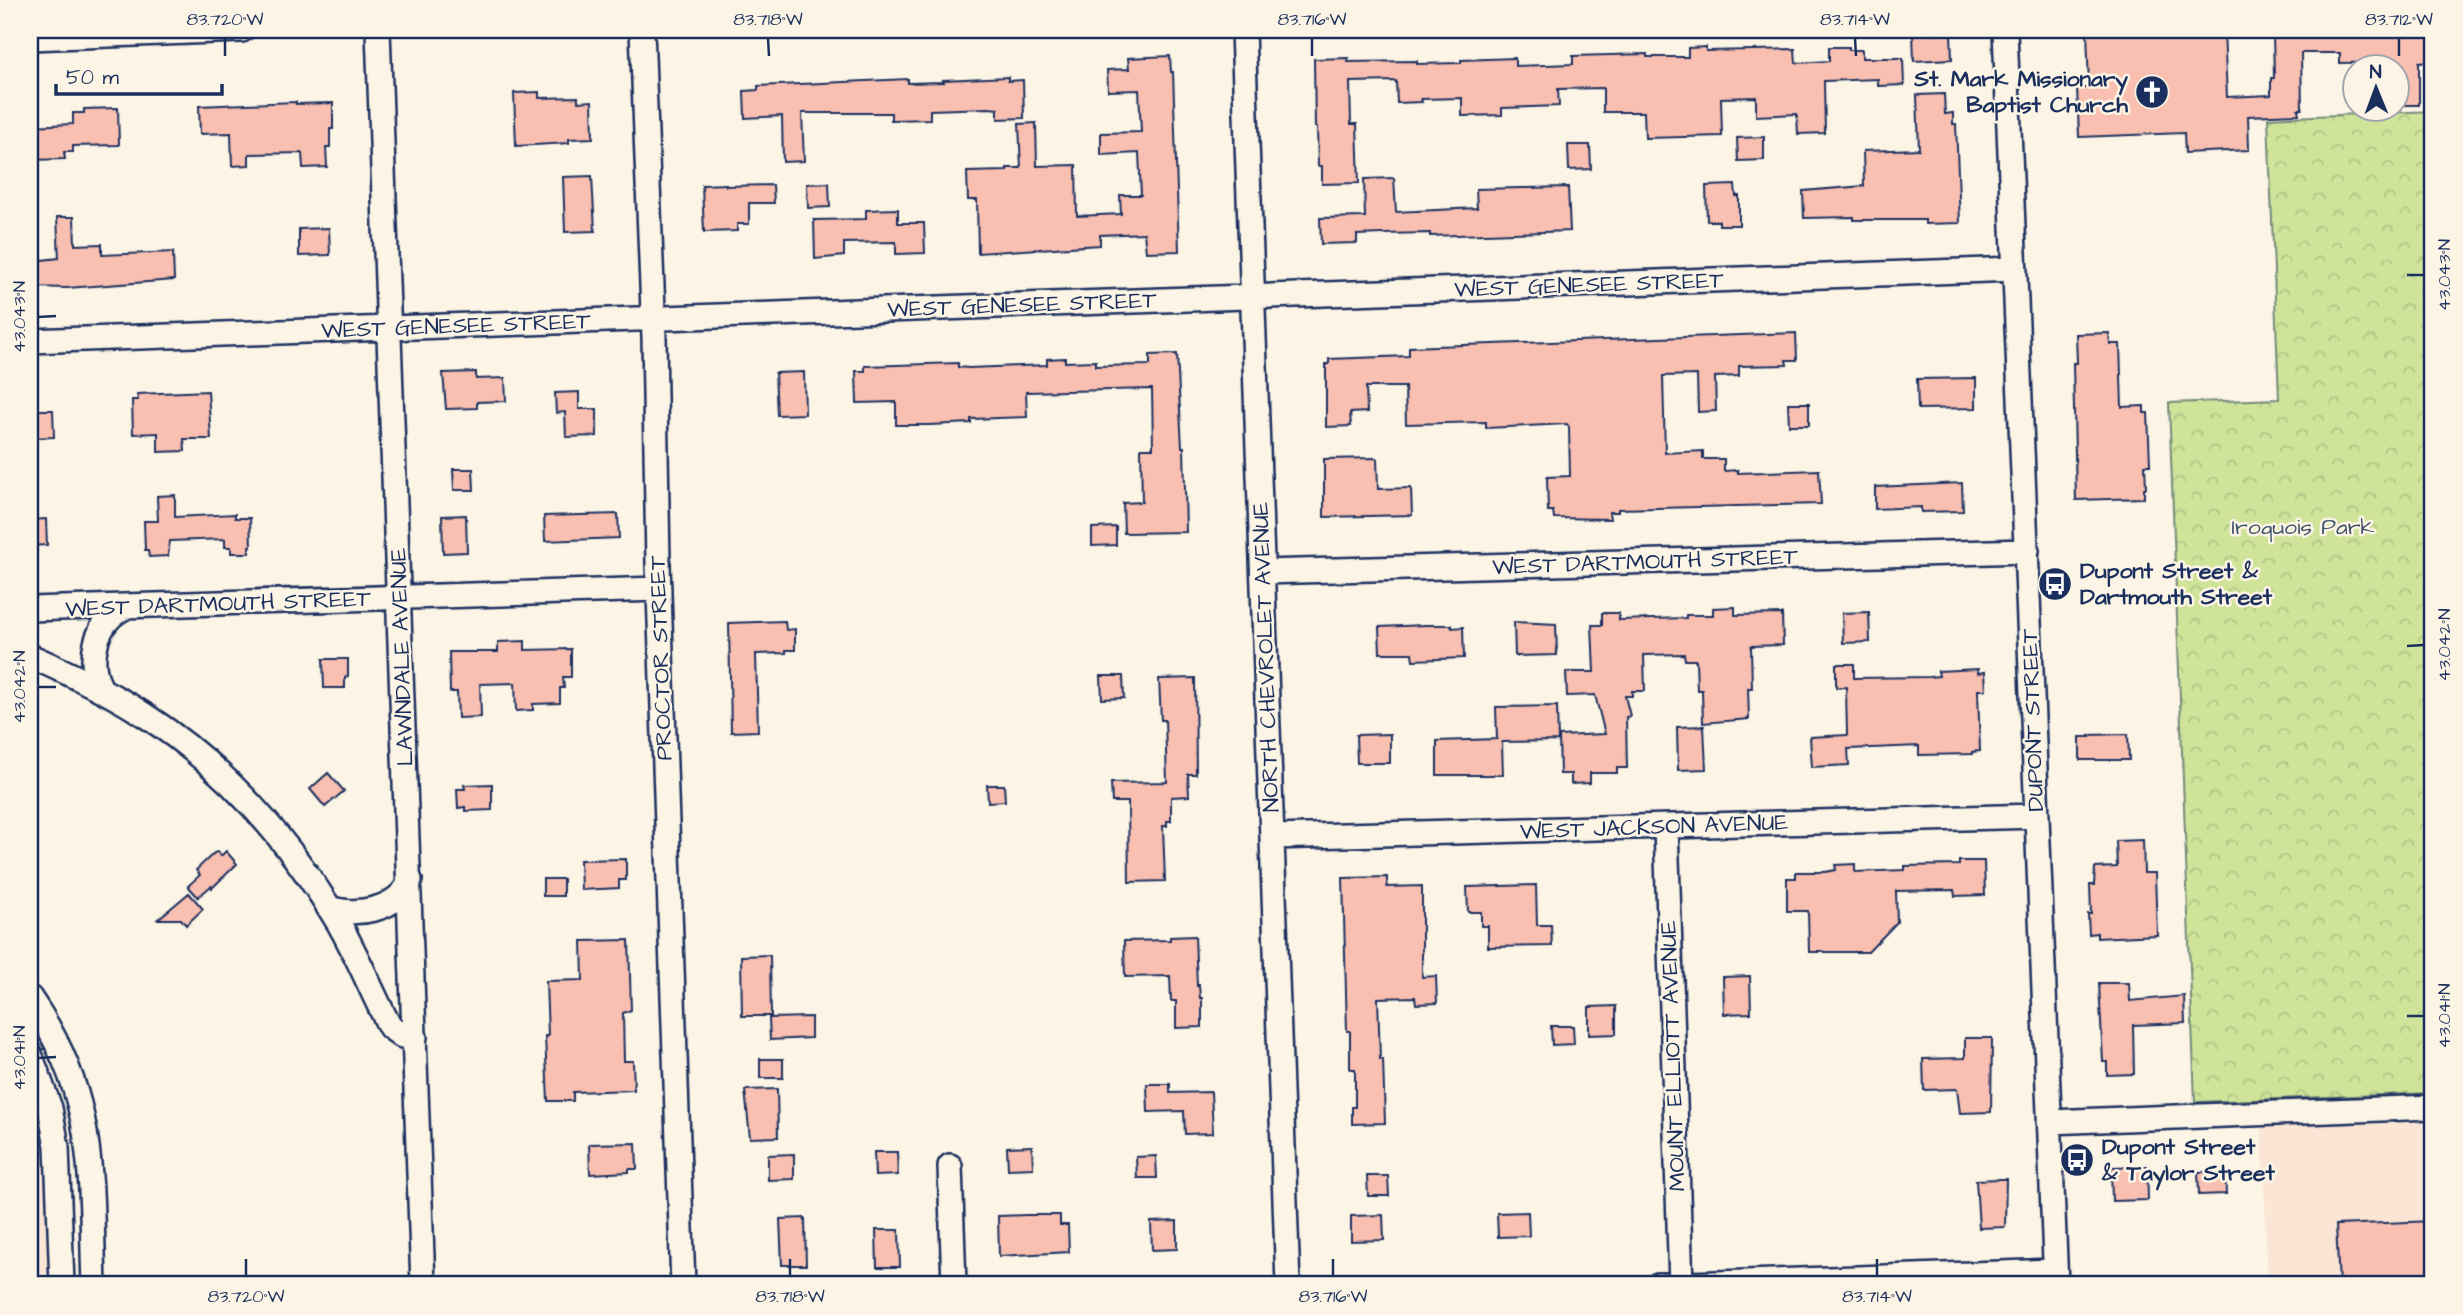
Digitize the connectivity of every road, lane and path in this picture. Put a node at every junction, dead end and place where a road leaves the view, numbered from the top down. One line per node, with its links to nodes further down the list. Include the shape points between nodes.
1 (242, 30): 6 (street)
2 (378, 30): 10 (street, LAWNDALE AVENUE)
3 (642, 30): 9 (street, PROCTOR STREET)
4 (1243, 30): 8 (street, NORTH CHEVROLET AVENUE)
5 (2005, 30): 7 (street, DUPONT STREET)
6 (30, 38)
7 (2015, 269): 8 (street, WEST GENESEE STREET); 12 (street, DUPONT STREET)
8 (1253, 297): 9 (street, WEST GENESEE STREET); 13 (street, NORTH CHEVROLET AVENUE)
9 (653, 319): 10 (street, WEST GENESEE STREET); 14 (street, PROCTOR STREET)
10 (390, 329): 11 (street, WEST GENESEE STREET); 15 (street, LAWNDALE AVENUE)
11 (30, 341)
12 (2027, 551): 13 (street, WEST DARTMOUTH STREET); 20 (street, DUPONT STREET)
13 (1263, 572): 22 (street, NORTH CHEVROLET AVENUE)
14 (659, 589): 15 (street, WEST DARTMOUTH STREET); 35 (street, PROCTOR STREET)
15 (400, 598): 16 (street, WEST DARTMOUTH STREET); 23 (street, LAWNDALE AVENUE)
16 (128, 606): 17 (street, WEST DARTMOUTH STREET); 19 (street, via 109,618 99,636 93,665)
17 (30, 609)
18 (30, 656): 19 (street)
19 (101, 689): 24 (street, via 172,735 237,791 279,837)
20 (2037, 816): 21 (street, WEST JACKSON AVENUE); 29 (street, DUPONT STREET)
21 (1665, 827): 22 (street, WEST JACKSON AVENUE); 39 (street, MOUNT ELLIOTT AVENUE)
22 (1272, 837): 37 (street, NORTH CHEVROLET AVENUE)
23 (410, 880): 24 (street, via 397,898 373,908 347,912); 26 (street, LAWNDALE AVENUE)
24 (328, 906): 26 (street, via 390,1027 402,1036)
25 (30, 998): 33 (street, via 61,1048 83,1116)
26 (415, 1037): 34 (street, LAWNDALE AVENUE)
27 (30, 1054): 32 (street, via 50,1108 57,1146)
28 (2433, 1107): 29 (street)
29 (2049, 1122): 31 (street, DUPONT STREET)
30 (950, 1166): 36 (street)
31 (2055, 1278): 39 (street)
32 (62, 1285)
33 (94, 1285)
34 (424, 1285)
35 (684, 1285)
36 (954, 1285)
37 (1289, 1285)
38 (1658, 1285): 39 (street)
39 (1681, 1285)

